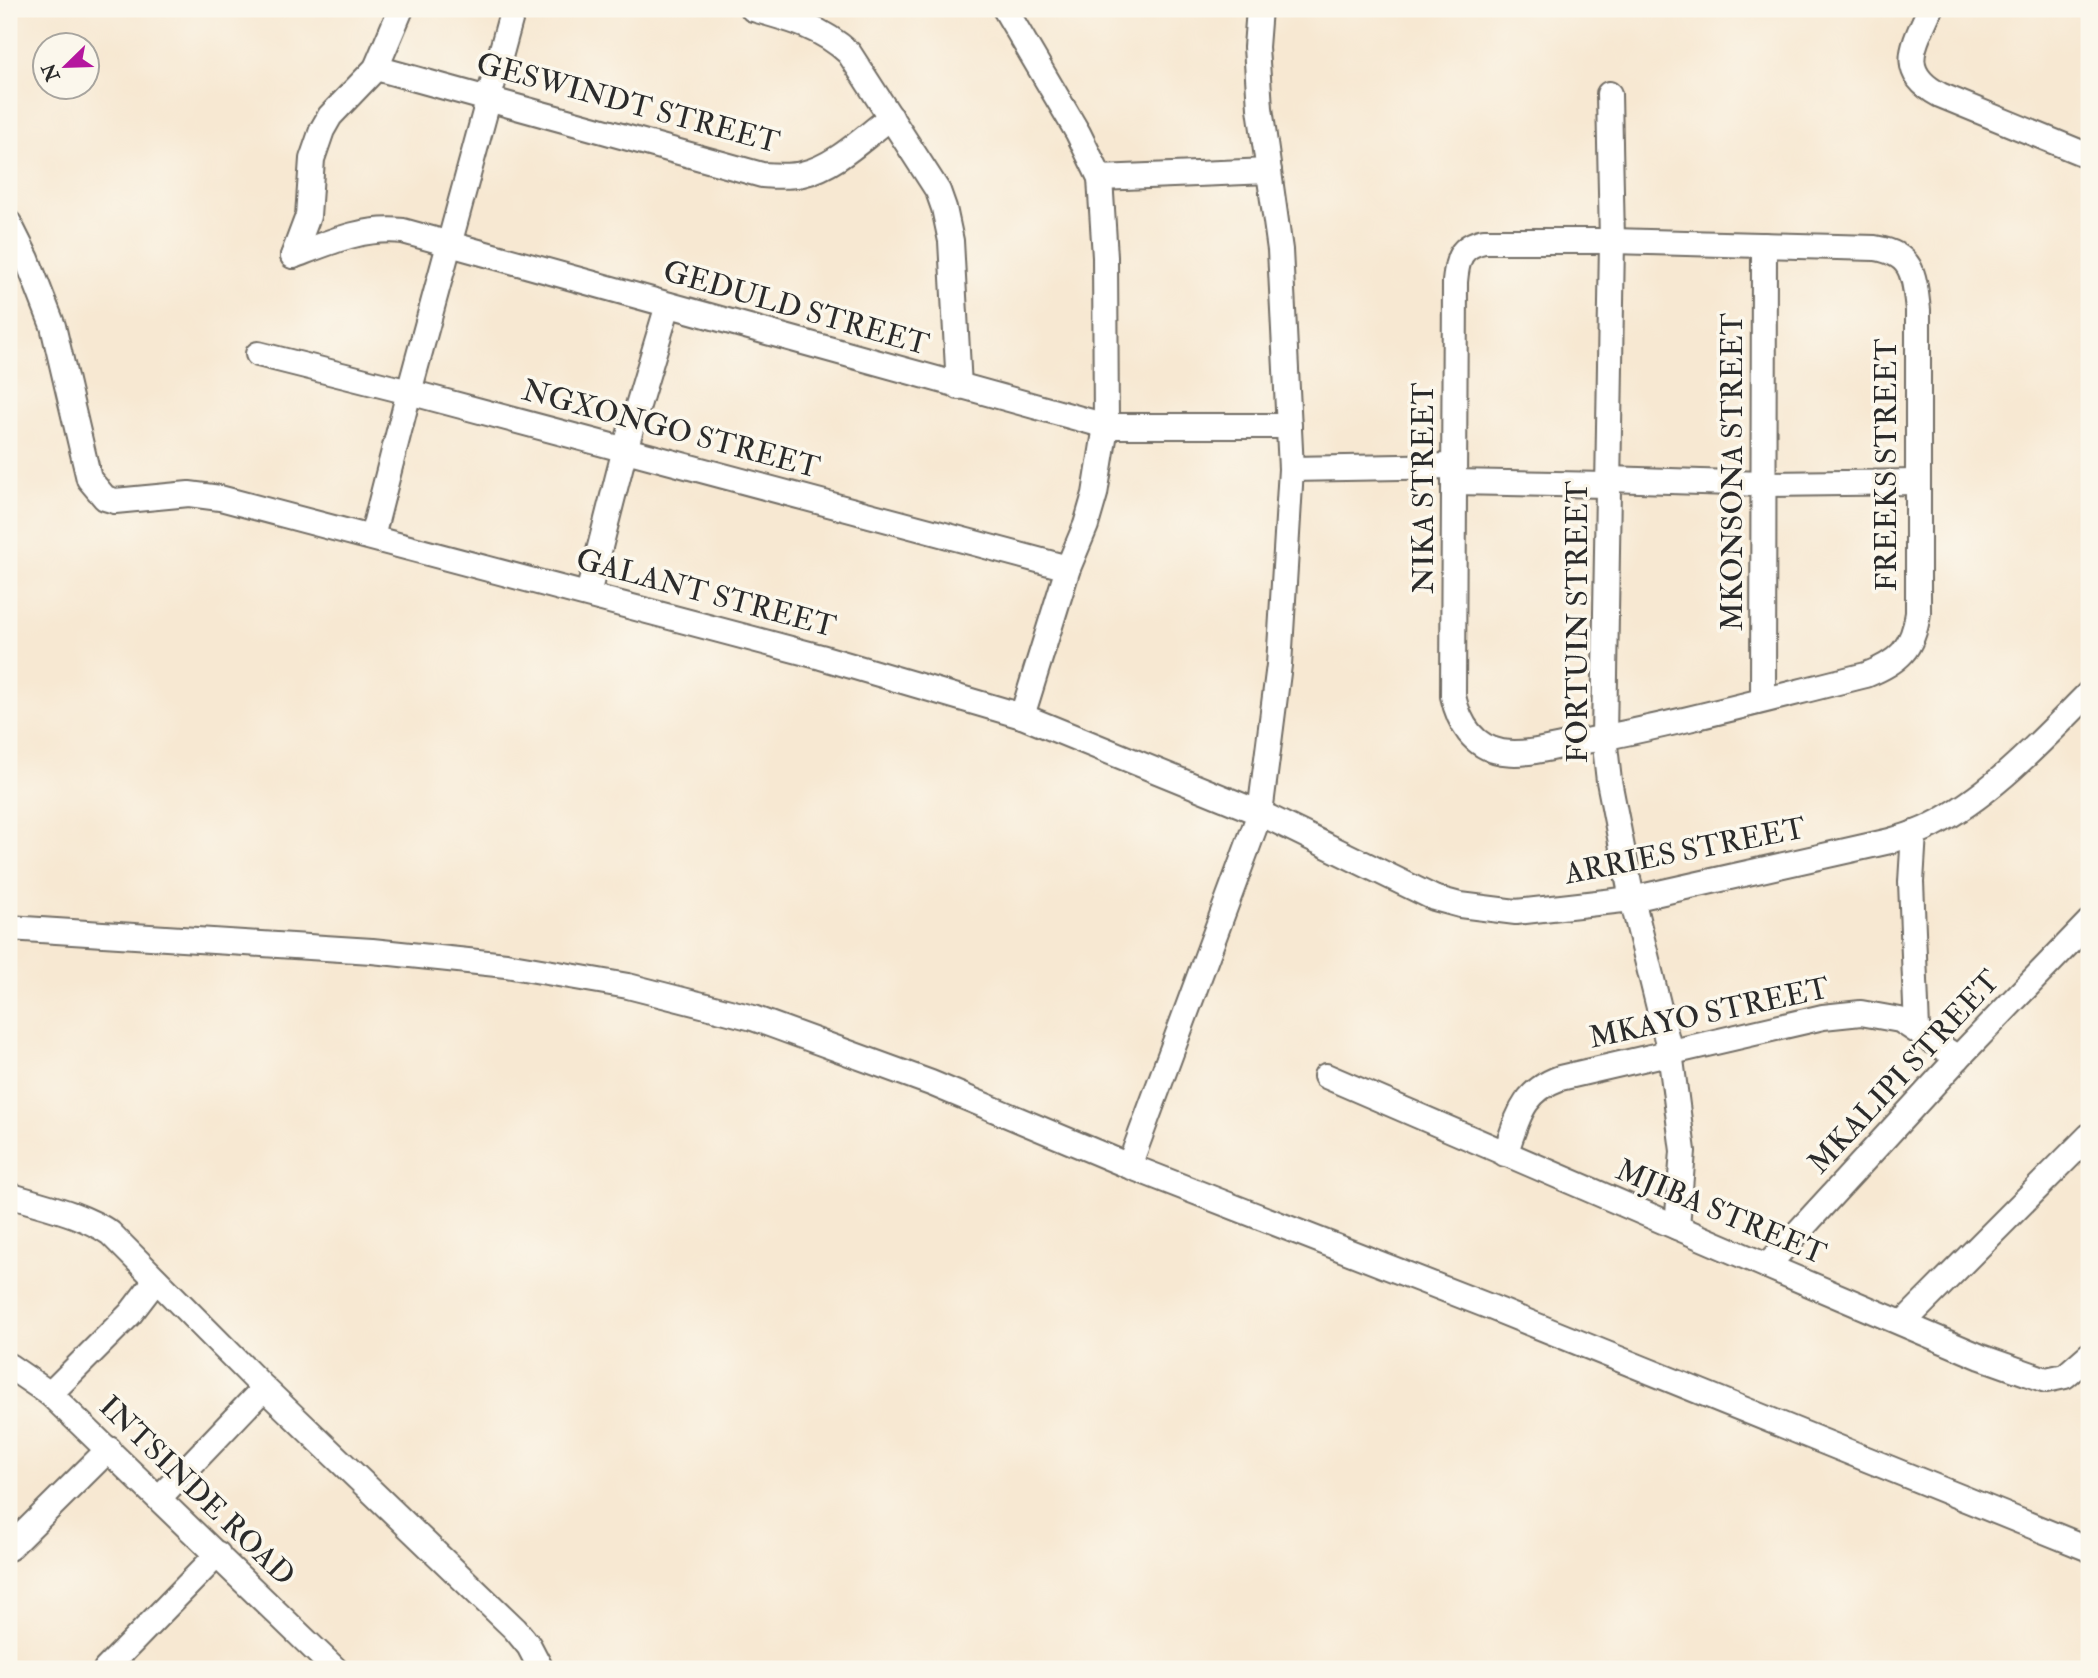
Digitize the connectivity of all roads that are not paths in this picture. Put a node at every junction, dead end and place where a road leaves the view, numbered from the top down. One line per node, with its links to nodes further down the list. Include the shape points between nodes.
1 (401, 9): 7 (street)
2 (513, 9): 9 (street)
3 (753, 9): 10 (street, via 797,21 835,40 849,52)
4 (1005, 9): 13 (street)
5 (1259, 9): 12 (street, via 1257,66)
6 (1930, 9): 11 (street, via 1912,54 1920,82 1940,95)
7 (376, 68): 9 (street, GESWINDT STREET); 16 (street, GEDULD STREET, via 322,130 312,159 308,216 293,256 349,235 385,229)
8 (1609, 94): 15 (street, FORTUIN STREET)
9 (488, 100): 10 (street, GESWINDT STREET, via 742,171 782,176 802,174 834,160); 16 (street)
10 (891, 117): 20 (street, via 944,208 951,241)
11 (2089, 156)
12 (1269, 171): 13 (street); 23 (street, via 1280,250)
13 (1100, 178): 22 (street)
14 (9, 223): 30 (street, GALANT STREET, via 53,326 89,479 104,498 188,494 220,498)
15 (1612, 242): 17 (street, FREEKS STREET); 26 (street, NIKA STREET, via 1485,241 1465,249 1456,266 1455,282); 27 (street, FORTUIN STREET)
16 (451, 245): 18 (street, GEDULD STREET); 21 (street)
17 (1764, 245): 28 (street, FREEKS STREET, via 1875,248 1900,255 1907,263 1918,310); 29 (street, MKONSONA STREET)
18 (668, 305): 20 (street, GEDULD STREET); 24 (street)
19 (258, 354): 21 (street, NGXONGO STREET)
20 (960, 387): 22 (street, GEDULD STREET)
21 (409, 392): 24 (street, NGXONGO STREET); 30 (street)
22 (1106, 426): 23 (street, GEDULD STREET); 31 (street, via 1091,510)
23 (1289, 426): 25 (street)
24 (625, 449): 31 (street, NGXONGO STREET); 32 (street)
25 (1291, 469): 26 (street); 37 (street, via 1279,665)
26 (1454, 474): 27 (street); 36 (street, NIKA STREET, via 1453,696 1457,715 1483,746 1502,752)
27 (1608, 482): 29 (street); 36 (street, FORTUIN STREET)
28 (1918, 482): 29 (street); 34 (street, FREEKS STREET, via 1918,613 1912,641 1904,652 1866,675)
29 (1763, 484): 34 (street, MKONSONA STREET)
30 (372, 537): 32 (street, GALANT STREET)
31 (1068, 568): 35 (street)
32 (588, 594): 35 (street, GALANT STREET)
33 (2089, 693): 38 (street, ARRIES STREET, via 1996,782 1956,812)
34 (1763, 700): 36 (street, FREEKS STREET)
35 (1022, 716): 37 (street, GALANT STREET)
36 (1604, 737): 39 (street, FORTUIN STREET)
37 (1260, 813): 39 (street, ARRIES STREET, via 1434,898 1460,905 1516,912); 48 (street)
38 (1914, 833): 39 (street, ARRIES STREET); 42 (street)
39 (1632, 899): 43 (street, FORTUIN STREET)
40 (2089, 922): 44 (street, MKALIPI STREET)
41 (9, 928): 48 (street, via 372,951 506,965 628,986 765,1023 931,1083)
42 (1917, 1029): 43 (street, MKAYO STREET, via 1900,1020 1861,1013 1823,1017); 44 (street, MKAYO STREET)
43 (1670, 1052): 47 (street, MKAYO STREET, via 1543,1084 1523,1107); 50 (street, FORTUIN STREET, via 1683,1151)
44 (1958, 1058): 51 (street, MKALIPI STREET)
45 (1326, 1076): 47 (street, MJIBA STREET)
46 (2089, 1136): 53 (street)
47 (1505, 1154): 50 (street, MJIBA STREET)
48 (1129, 1166): 61 (street)
49 (9, 1195): 52 (street, via 94,1222)
50 (1677, 1227): 51 (street, MJIBA STREET)
51 (1767, 1266): 53 (street, MJIBA STREET)
52 (156, 1280): 56 (street); 57 (street, via 121,1324)
53 (1903, 1323): 54 (street, MJIBA STREET, via 2046,1380 2066,1376)
54 (2089, 1355)
55 (9, 1366): 57 (street, INTSINDE ROAD)
56 (264, 1388): 59 (street); 65 (street, via 515,1629)
57 (50, 1394): 58 (street, INTSINDE ROAD)
58 (109, 1449): 59 (street, INTSINDE ROAD); 60 (street)
59 (159, 1498): 62 (street, INTSINDE ROAD)
60 (9, 1548)
61 (2089, 1549)
62 (218, 1554): 63 (street); 64 (street, INTSINDE ROAD)
63 (106, 1669)
64 (335, 1669)
65 (541, 1669)

